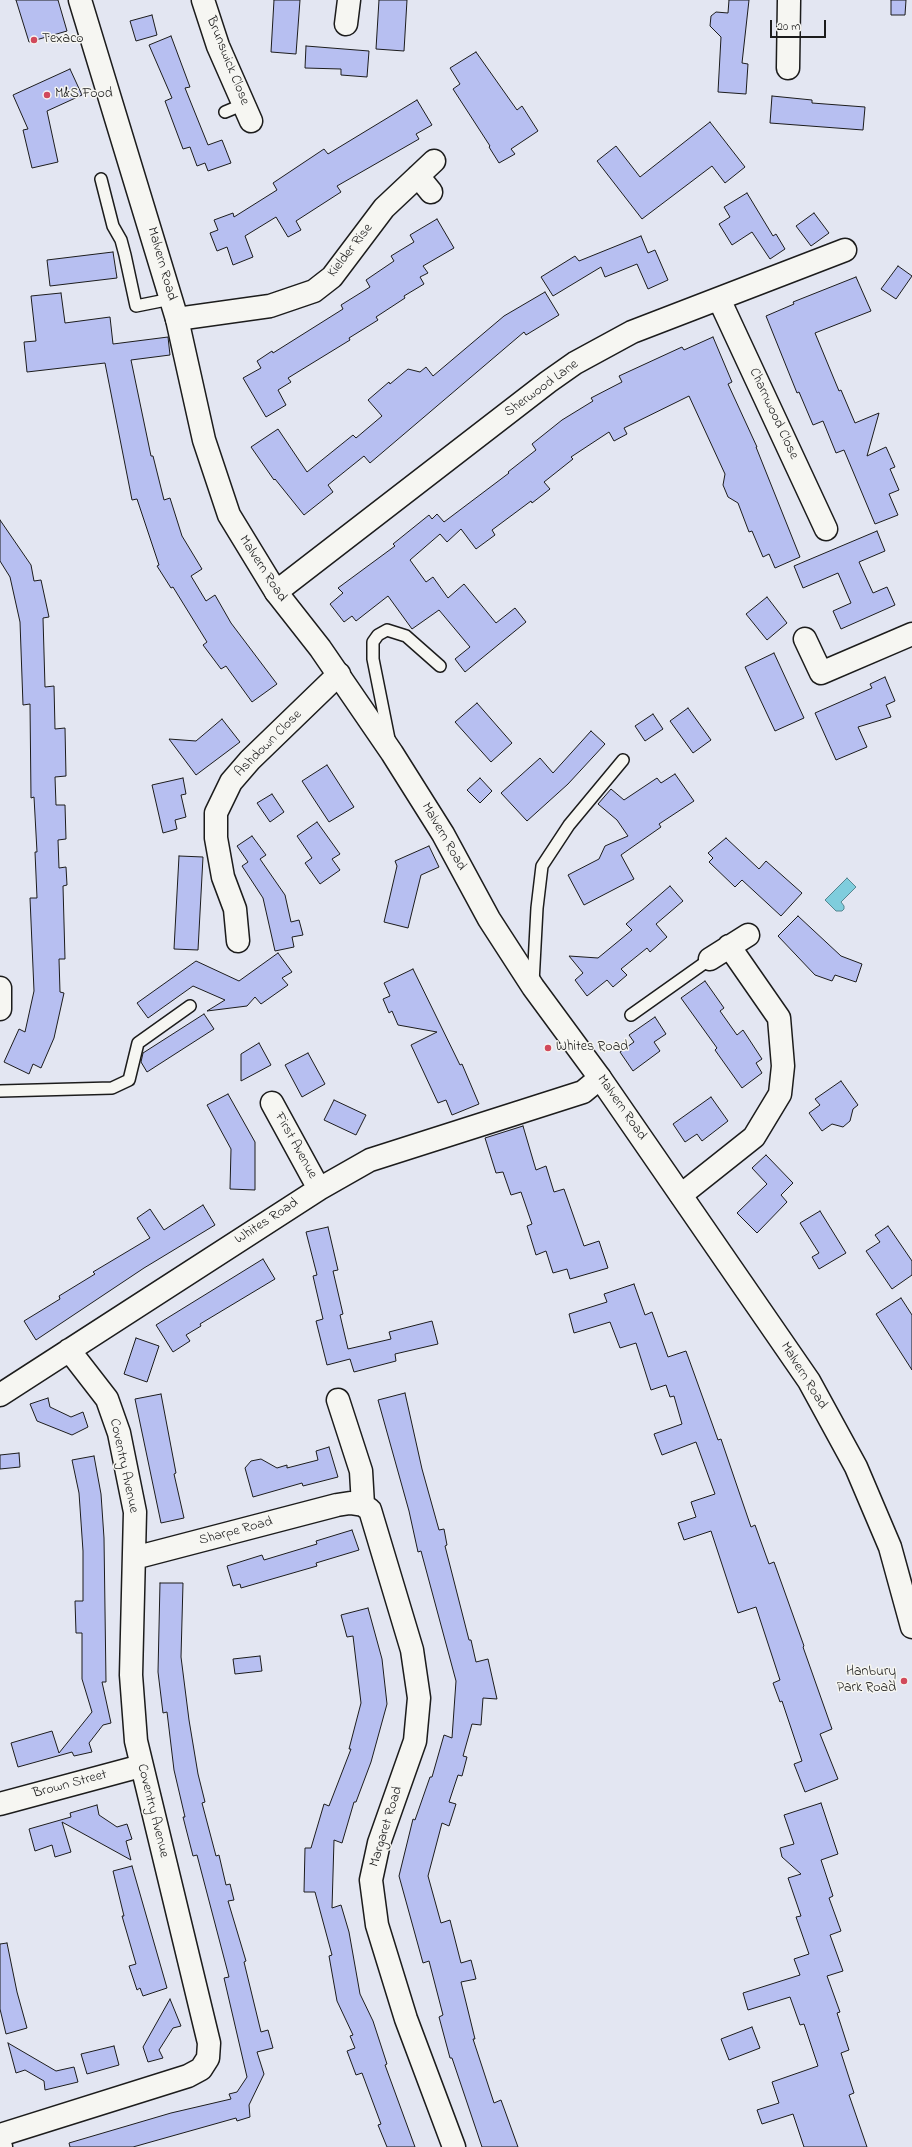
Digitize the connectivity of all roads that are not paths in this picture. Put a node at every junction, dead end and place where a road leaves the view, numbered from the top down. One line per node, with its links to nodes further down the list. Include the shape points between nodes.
1 (80, 0): 12 (street, Malvern Road)
2 (203, 0): 7 (street, Brunswick Close)
3 (349, 0): 5 (street)
4 (789, 0): 6 (street)
5 (346, 24)
6 (788, 68)
7 (240, 112)
8 (434, 161): 12 (street, Kielder Rise, via 425,184 384,208 332,277 314,291 270,306)
9 (101, 180): 12 (lane, via 113,226 121,240 136,306)
10 (845, 250): 11 (street, Sherwood Lane)
11 (719, 299): 13 (street, Charnwood Close); 14 (street, Sherwood Lane, via 632,332 575,362)
12 (174, 309): 14 (street, Malvern Road, via 204,440 219,489 235,526)
13 (826, 529)
14 (276, 592): 18 (street, Malvern Road)
15 (912, 634): 16 (street, via 821,673)
16 (805, 639)
17 (440, 666): 19 (lane, via 417,644 394,631 387,630 378,635 373,642 376,679)
18 (339, 674): 19 (street, Malvern Road); 22 (street, Ashdown Close, via 250,760 231,782 216,814 216,838 223,877 235,909)
19 (392, 753): 25 (street, Malvern Road, via 443,834 489,919)
20 (623, 760): 25 (lane, via 569,825 542,866)
21 (748, 935): 23 (street)
22 (238, 941)
23 (729, 946): 24 (street); 34 (street, via 779,1018 783,1066 780,1094 754,1137)
24 (710, 959): 29 (lane)
25 (533, 986): 30 (street, Malvern Road)
26 (0, 988): 28 (street)
27 (190, 1006): 31 (lane, via 138,1042 129,1080 112,1088)
28 (0, 1009)
29 (631, 1015)
30 (600, 1078): 33 (street, Whites Road, via 583,1092 370,1160); 34 (street, Malvern Road)
31 (0, 1091)
32 (272, 1103): 33 (street, First Avenue)
33 (319, 1189): 35 (street, Whites Road)
34 (681, 1195): 40 (street, Malvern Road, via 809,1380 856,1467 890,1547)
35 (69, 1350): 36 (street, Whites Road); 39 (street, Coventry Avenue, via 107,1399 119,1433 135,1512)
36 (0, 1395)
37 (338, 1400): 38 (street, Margaret Road, via 361,1471)
38 (363, 1505): 39 (street, Sharpe Road, via 338,1505); 46 (street, Margaret Road, via 370,1510 412,1650 418,1698 415,1741 379,1843 371,1880 377,1926 406,2019)
39 (134, 1558): 41 (street, Coventry Avenue, via 131,1675 136,1742)
40 (912, 1627)
41 (141, 1766): 42 (street, Brown Street); 43 (street, Coventry Avenue, via 210,2043 208,2058 201,2069 188,2076)
42 (0, 1804)
43 (0, 2135)
44 (0, 2144): 45 (street)
45 (1, 2147)
46 (454, 2147)

